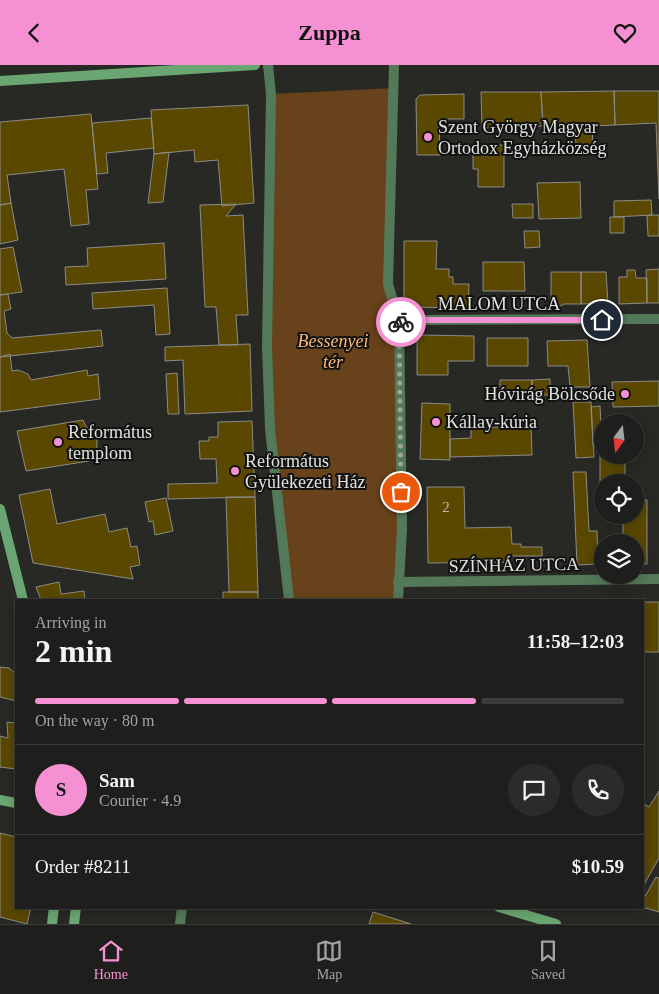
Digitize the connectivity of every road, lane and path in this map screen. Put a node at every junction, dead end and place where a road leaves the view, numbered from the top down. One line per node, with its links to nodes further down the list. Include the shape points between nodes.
1 (255, 65): 4 (street)
2 (268, 65): 13 (street, via 271,94 267,346 270,429)
3 (394, 65): 6 (street, via 388,284)
4 (0, 81)
5 (659, 319): 6 (street, MALOM UTCA)
6 (399, 322): 11 (street, via 402,529)
7 (0, 509): 9 (street)
8 (0, 533): 9 (street)
9 (9, 539): 12 (street)
10 (659, 579): 11 (street, SZÍNHÁZ UTCA)
11 (398, 582): 14 (street)
12 (23, 599)
13 (289, 599)
14 (398, 599)
15 (0, 799): 16 (street)
16 (15, 803)
17 (54, 909): 21 (street)
18 (76, 909): 22 (street)
19 (182, 909): 23 (street)
20 (506, 909): 24 (street)
21 (52, 924)
22 (74, 924)
23 (180, 924)
24 (556, 924)

